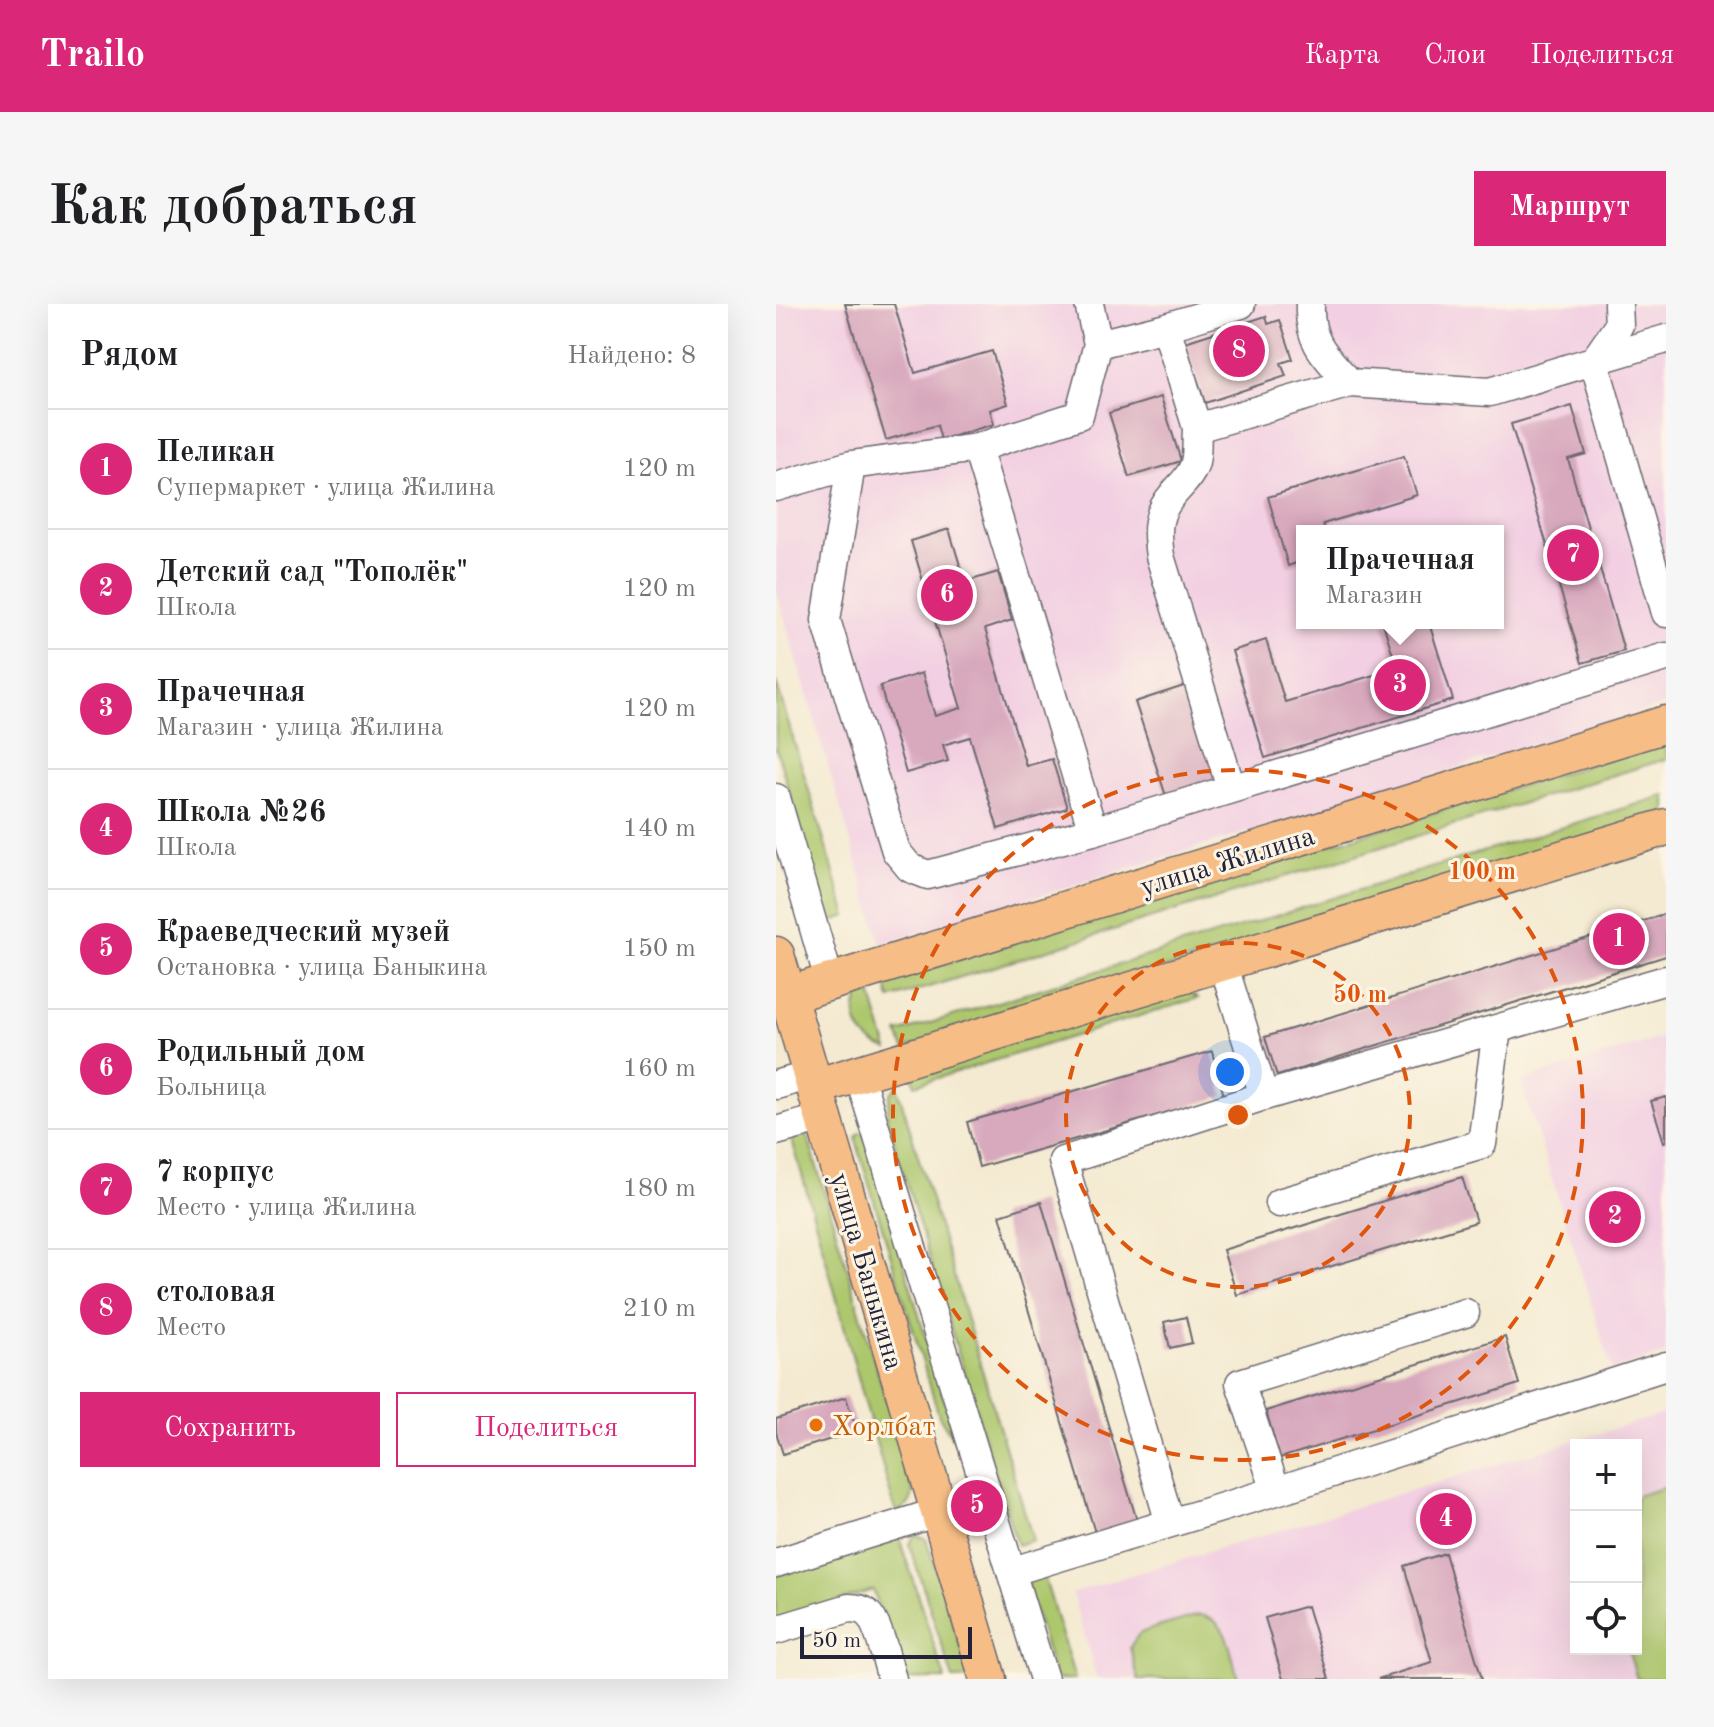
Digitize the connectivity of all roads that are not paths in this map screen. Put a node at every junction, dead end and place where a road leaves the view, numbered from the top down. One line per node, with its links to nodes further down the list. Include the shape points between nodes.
1 (1089, 304): 7 (lane)
2 (1241, 304): 5 (lane)
3 (1310, 304): 9 (lane, via 1309,323 1322,353)
4 (1618, 304): 8 (lane, via 1619,325)
5 (1166, 327): 7 (lane); 10 (lane)
6 (1666, 339): 8 (lane)
7 (1098, 344): 11 (lane, via 1079,415)
8 (1594, 361): 9 (lane, via 1490,392); 14 (lane)
9 (1350, 383): 10 (lane)
10 (1197, 428): 17 (lane, via 1195,465 1167,501 1156,529)
11 (977, 448): 12 (lane); 20 (lane)
12 (851, 465): 13 (lane); 20 (lane, via 826,620 896,851 910,868 928,875)
13 (776, 487)
14 (1666, 613)
15 (1666, 657): 17 (lane)
16 (1666, 724): 24 (main road, улица Жилина)
17 (1231, 788): 20 (lane)
18 (776, 798): 24 (lane)
19 (1666, 827): 22 (main road)
20 (1093, 831)
21 (776, 955): 25 (main road, улица Баныкина)
22 (1223, 963): 27 (main road); 30 (lane)
23 (1666, 980): 26 (lane)
24 (830, 983): 25 (main road, улица Жилина)
25 (788, 995): 29 (main road, улица Баныкина)
26 (1497, 1029): 30 (lane); 32 (lane, via 1482,1144)
27 (859, 1075): 29 (main road); 39 (lane)
28 (776, 1085): 29 (lane)
29 (817, 1093): 31 (lane); 36 (main road, улица Баныкина)
30 (1264, 1096): 37 (lane, via 1063,1161)
31 (776, 1131)
32 (1279, 1203)
33 (1465, 1313): 35 (lane, via 1240,1383)
34 (1666, 1366): 35 (lane)
35 (1276, 1491): 37 (lane)
36 (938, 1512): 38 (lane); 42 (main road, улица Баныкина)
37 (1170, 1523): 39 (lane)
38 (776, 1563)
39 (1013, 1571): 43 (lane)
40 (776, 1630): 41 (lane, via 858,1608 874,1623)
41 (892, 1679)
42 (988, 1679)
43 (1044, 1679)

